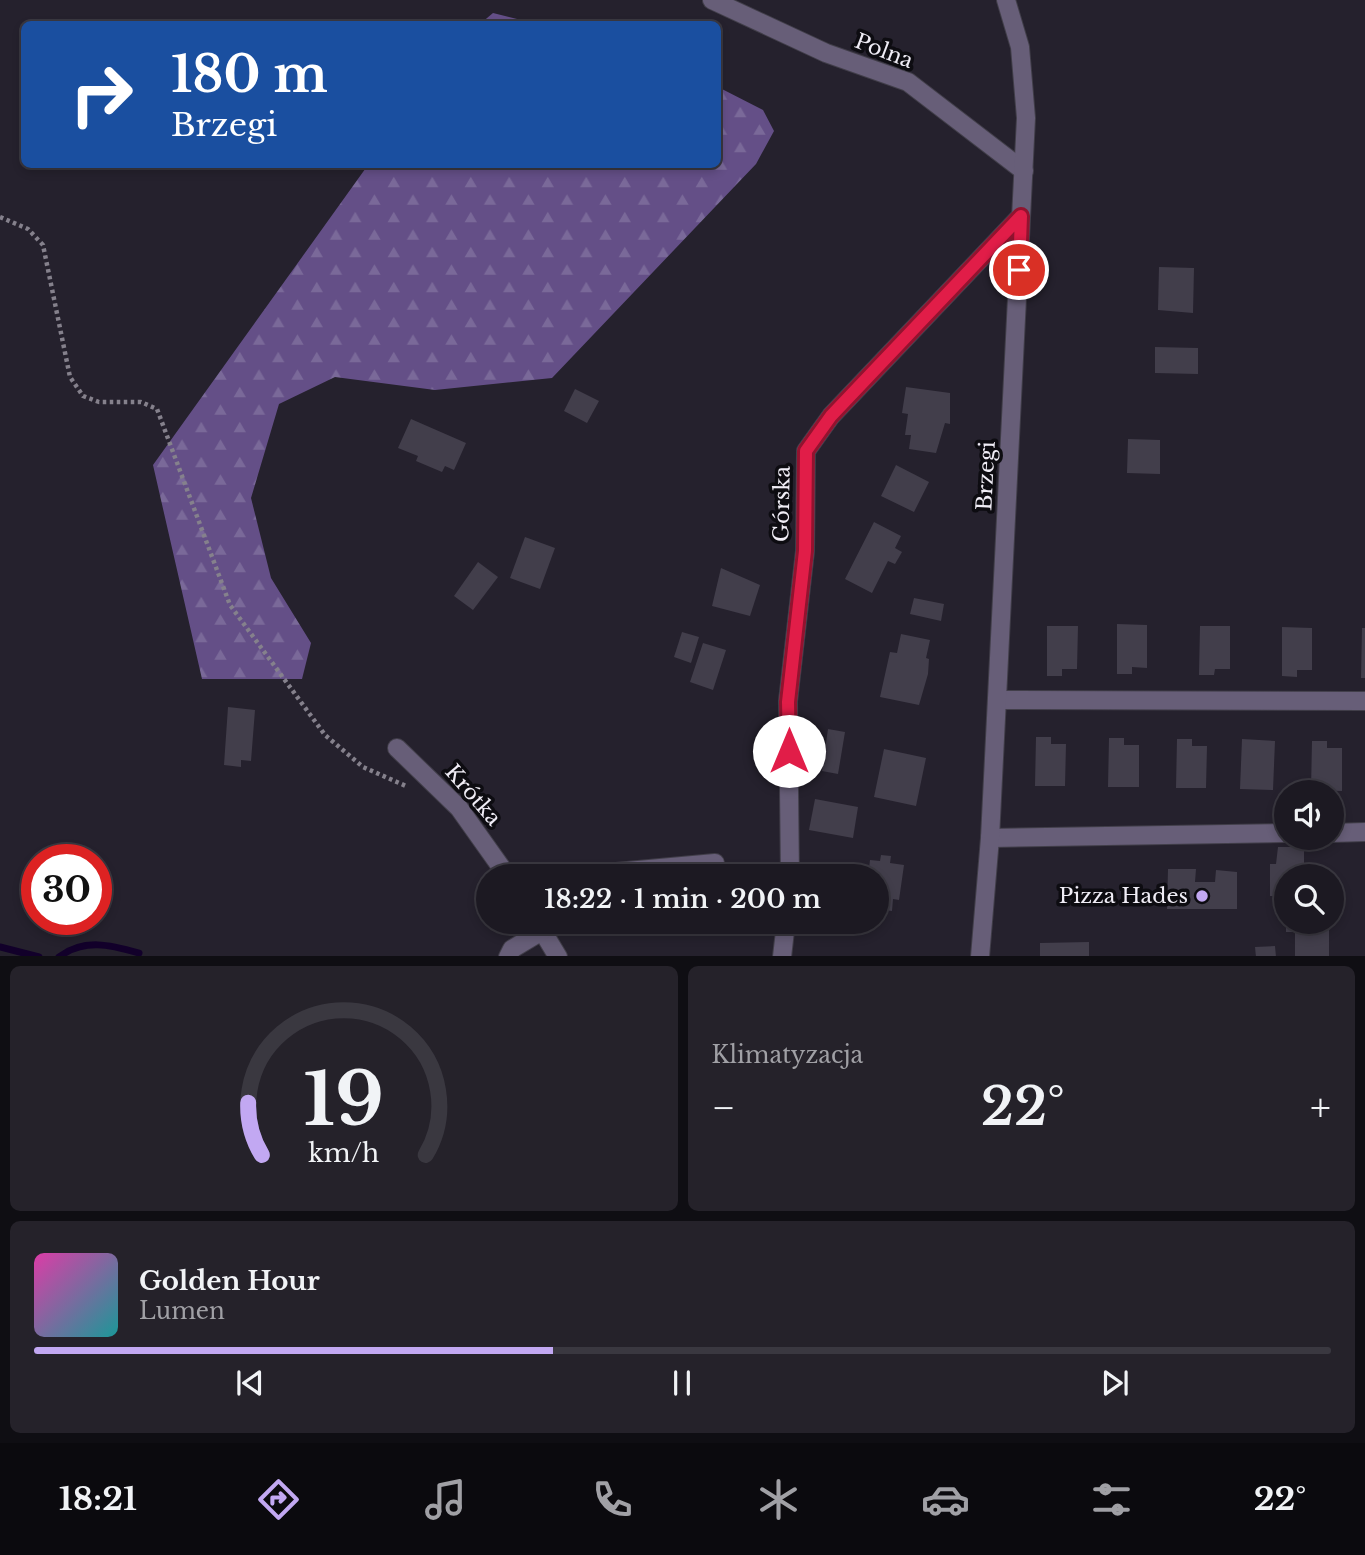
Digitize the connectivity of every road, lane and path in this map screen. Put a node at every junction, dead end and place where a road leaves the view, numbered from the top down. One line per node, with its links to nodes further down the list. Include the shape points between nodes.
1 (712, 0): 3 (street, Polna, via 826,53 908,82)
2 (1006, 0): 3 (street, Brzegi, via 1020,47 1026,118)
3 (1024, 171): 4 (street, Brzegi)
4 (1021, 216): 6 (street, Brzegi); 17 (street, Górska, via 831,416 806,451 805,551 788,702)
5 (0, 217): 9 (path, via 28,229 43,245 69,377 83,396 141,402 156,409 230,605 325,735 363,767)
6 (997, 700): 7 (street); 13 (street, Brzegi)
7 (1365, 701)
8 (397, 748): 15 (street, Krótka, via 459,808)
9 (411, 788)
10 (1365, 832): 12 (street)
11 (1274, 833): 13 (street)
12 (1344, 833)
13 (990, 838): 24 (street, Brzegi)
14 (715, 863): 16 (street)
15 (499, 864)
16 (704, 864)
17 (790, 864)
18 (528, 934): 21 (street)
19 (544, 934): 22 (street)
20 (785, 934): 23 (street)
21 (508, 956)
22 (557, 956)
23 (782, 956)
24 (981, 956)

